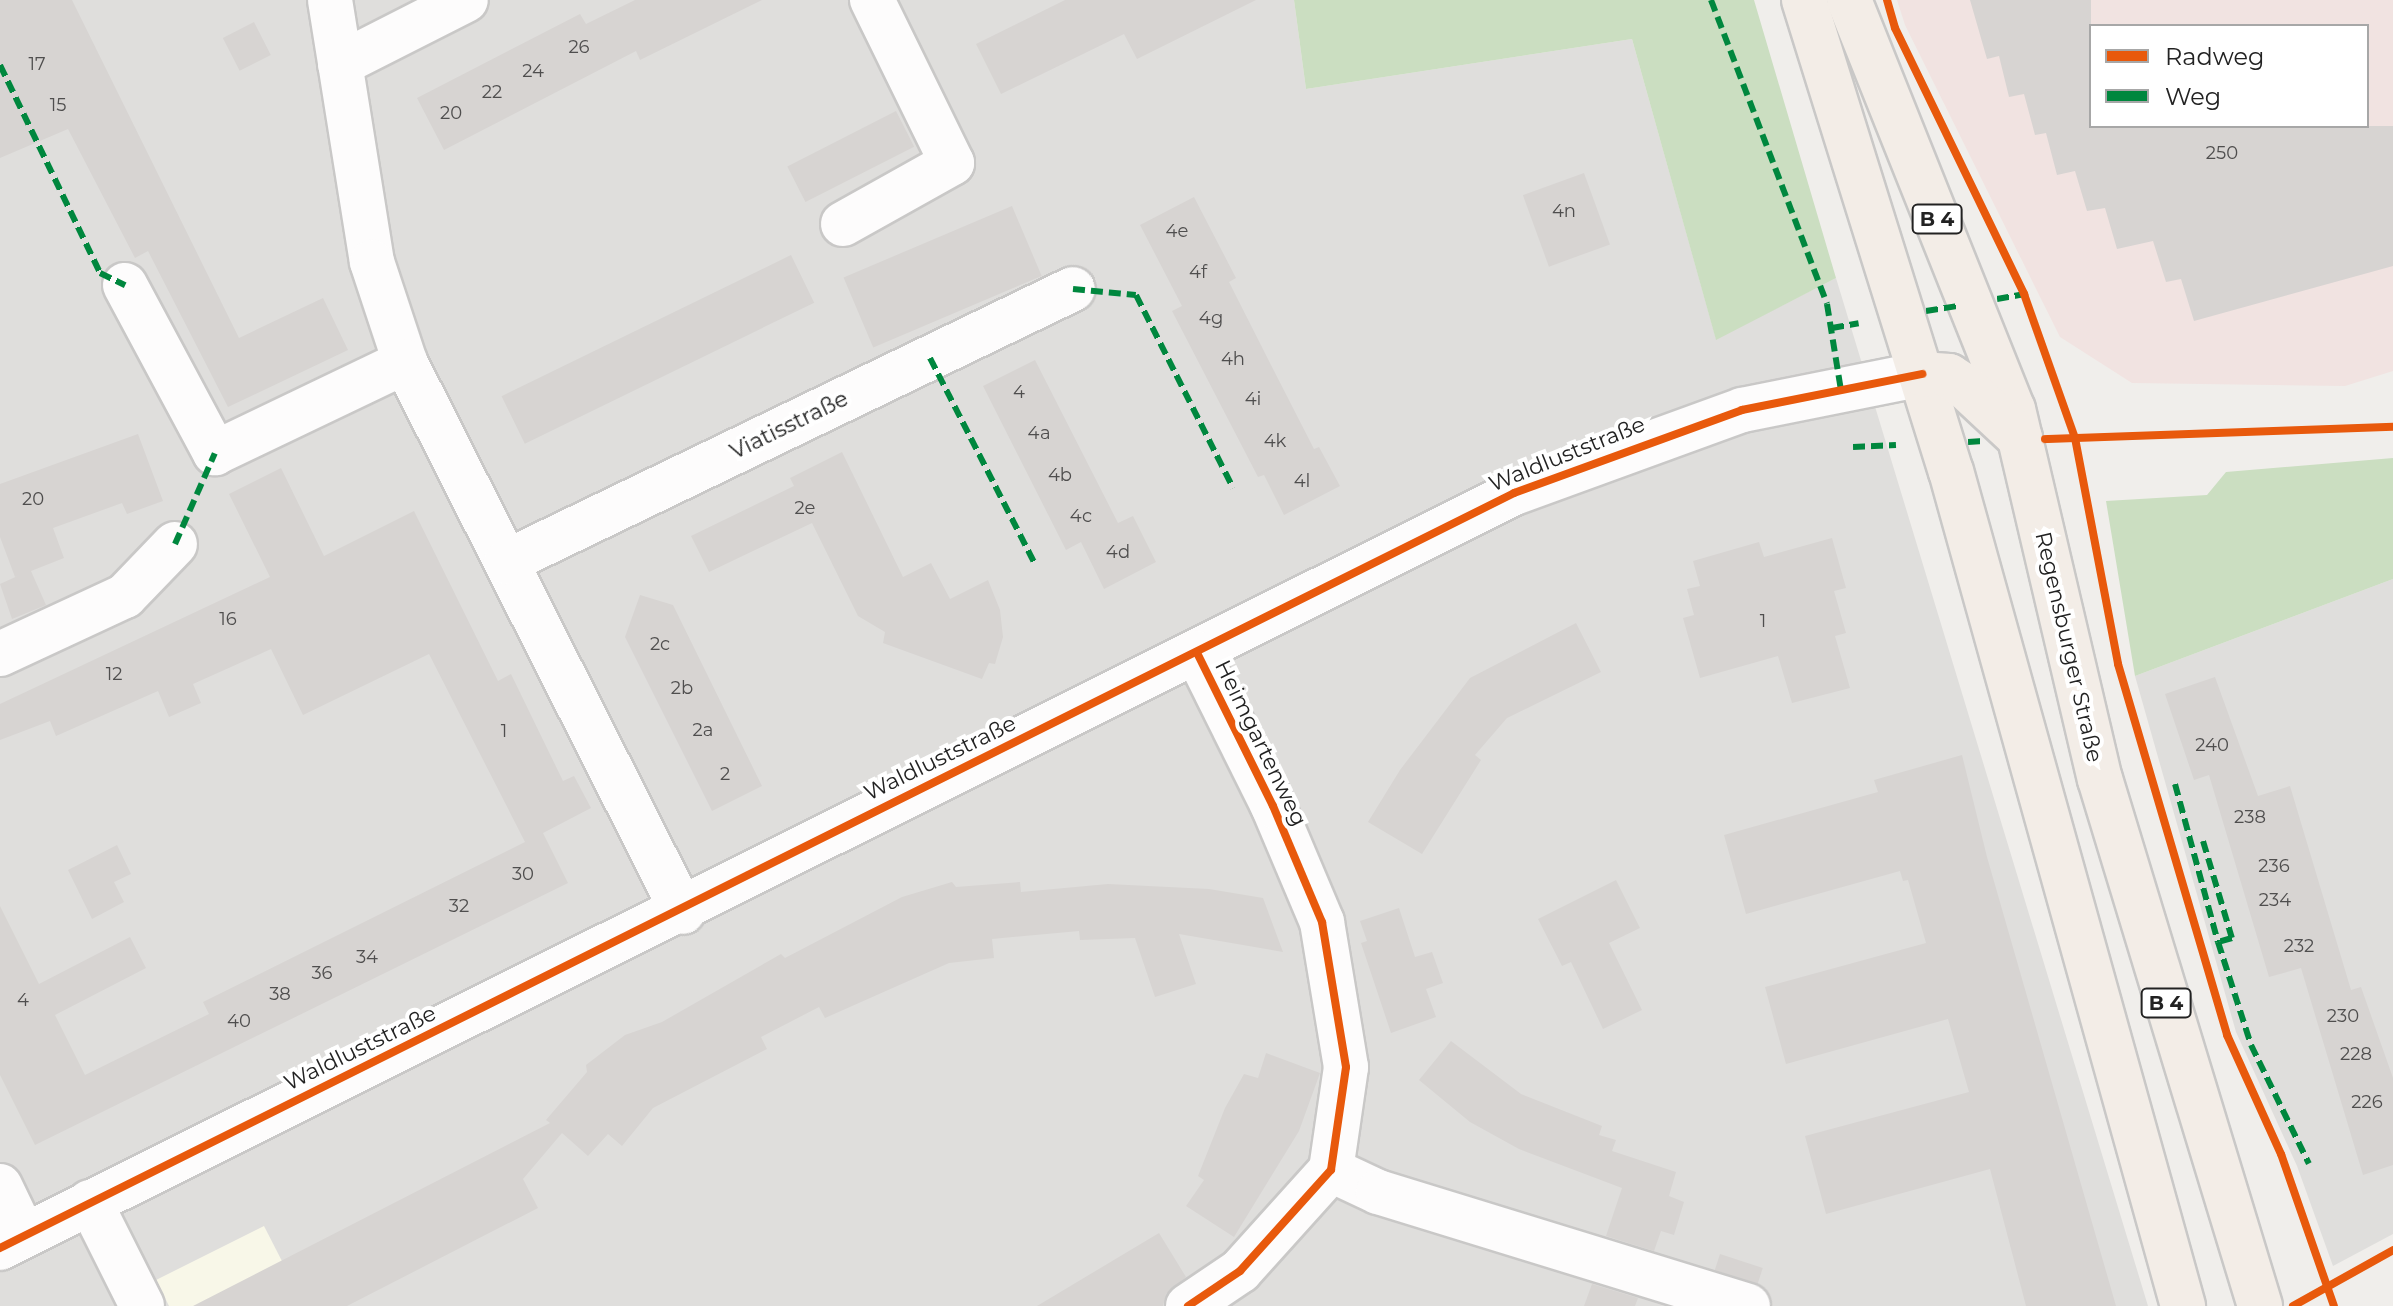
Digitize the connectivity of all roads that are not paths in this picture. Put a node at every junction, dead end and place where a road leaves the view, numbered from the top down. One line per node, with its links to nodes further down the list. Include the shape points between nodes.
1 (330, 0): 6 (street)
2 (466, 0): 6 (street)
3 (872, 0): 7 (street, via 952,163)
4 (1804, 0): 11 (main road, B 4)
5 (1849, 0): 12 (main road, Regensburger Straße / B 4, via 1987,332)
6 (340, 64): 10 (street, via 372,262)
7 (843, 224)
8 (125, 285): 10 (street, via 215,453)
9 (1073, 289): 14 (street, Viatisstraße)
10 (405, 362): 14 (street)
11 (1922, 374): 12 (main road, via 1949,376 1963,385); 15 (street, Waldluststraße, via 1742,410 1562,472); 25 (main road)
12 (2023, 440): 26 (main road, Regensburger Straße / B 4, via 2100,779)
13 (175, 544): 16 (street, via 125,596)
14 (506, 562): 17 (street)
15 (1197, 653): 17 (street, Waldluststraße, via 849,822); 18 (street, Heimgartenweg, via 1273,806 1322,922 1346,1067)
16 (0, 654)
17 (683, 912): 20 (street, Waldluststraße)
18 (1331, 1170): 23 (street, via 1240,1271); 24 (street, via 1378,1192)
19 (0, 1186): 21 (street)
20 (90, 1202): 21 (street, Waldluststraße); 22 (street)
21 (12, 1242)
22 (142, 1306)
23 (1188, 1306)
24 (1748, 1306)
25 (2183, 1306)
26 (2260, 1306)

